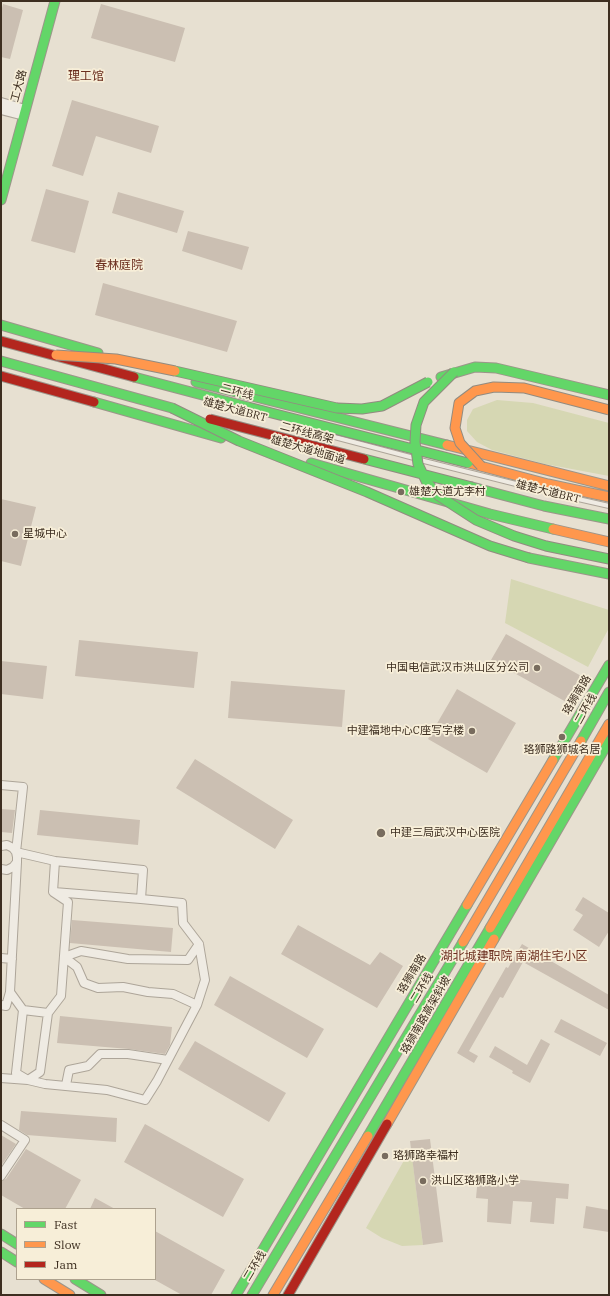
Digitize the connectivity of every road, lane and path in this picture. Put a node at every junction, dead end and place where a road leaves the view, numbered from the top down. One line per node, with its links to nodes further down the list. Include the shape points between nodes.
1 (55, 1): 4 (main road, 工大路)
2 (1, 102): 4 (street)
3 (1, 110): 4 (street)
4 (24, 112): 5 (main road, 工大路)
5 (1, 200)
6 (1, 325): 20 (main road, via 228,391)
7 (1, 341): 9 (main road, 二环线)
8 (1, 346): 13 (lane)
9 (56, 355): 11 (main road, bridge, via 116,360 224,381 337,408 362,409 382,406 428,382); 18 (main road, 二环线, bridge)
10 (1, 361): 15 (main road, 二环线高架)
11 (454, 372): 14 (main road, via 476,367 496,368); 27 (main road, bridge, via 424,402 416,425 418,464 426,481 438,496 476,520 514,536 546,546)
12 (1, 376): 25 (main road, 雄楚大道地面道, via 490,514)
13 (139, 384)
14 (609, 395)
15 (172, 408): 24 (main road, 二环线高架, bridge, via 544,506); 28 (main road, bridge, via 239,441 367,492 490,546 529,558)
16 (609, 410): 18 (main road, bridge, via 524,388 494,387 475,392 459,403 455,428 460,443)
17 (299, 428): 19 (lane, 雄楚大道BRT)
18 (480, 466): 22 (main road, 二环线)
19 (523, 486)
20 (609, 486)
21 (553, 493): 23 (lane, 雄楚大道BRT)
22 (609, 497)
23 (609, 506)
24 (609, 519)
25 (576, 534): 26 (main road, 雄楚大道地面道); 27 (main road)
26 (609, 542)
27 (609, 559)
28 (609, 574)
29 (609, 665): 64 (main road, 珞狮南路)
30 (609, 692): 65 (main road, 二环线, via 504,874)
31 (609, 724): 66 (main road, 珞狮南路高架斜坡)
32 (609, 741): 67 (main road)
33 (1, 785): 35 (street, via 23,788)
34 (1, 846): 35 (street, via 7,845)
35 (16, 852): 36 (street); 37 (street)
36 (55, 861): 39 (street); 40 (street, via 143,870)
37 (17, 862): 38 (street, via 7,870); 44 (street)
38 (1, 869)
39 (53, 892): 40 (street); 42 (street, via 68,902)
40 (141, 899): 41 (street, via 182,903 183,923)
41 (199, 944): 42 (street, via 188,960 135,959 81,951); 47 (street, via 205,980)
42 (64, 957): 47 (street, via 77,967 84,983 98,988 123,987 173,994); 49 (street, via 61,996)
43 (1, 958): 44 (street)
44 (12, 959): 45 (street)
45 (10, 992): 46 (street, via 6,1006); 48 (street)
46 (1, 1005)
47 (197, 1005): 50 (street)
48 (23, 1010): 49 (street); 52 (street, via 16,1072)
49 (48, 1013): 52 (street, via 40,1072)
50 (168, 1060): 53 (street, via 128,1054 100,1054 88,1066 69,1070); 53 (street, via 145,1100 107,1090)
51 (1, 1078): 52 (street)
52 (28, 1080): 53 (street)
53 (66, 1085)
54 (1, 1125): 55 (street, via 26,1140)
55 (1, 1176)
56 (1, 1234): 57 (main road)
57 (16, 1243)
58 (1, 1252): 59 (main road)
59 (16, 1261)
60 (46, 1280): 62 (main road)
61 (77, 1280): 63 (main road)
62 (70, 1295)
63 (101, 1295)
64 (236, 1295)
65 (252, 1295)
66 (273, 1295)
67 (288, 1295)

